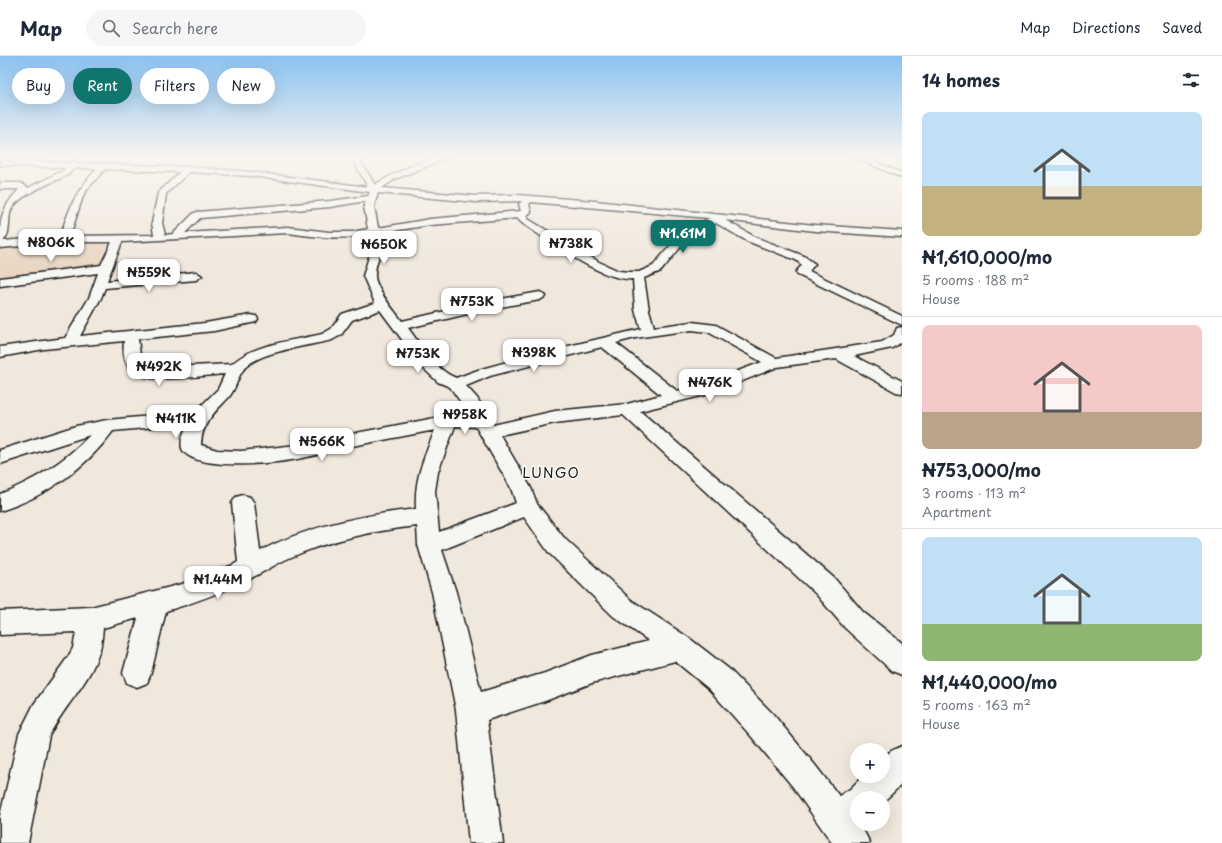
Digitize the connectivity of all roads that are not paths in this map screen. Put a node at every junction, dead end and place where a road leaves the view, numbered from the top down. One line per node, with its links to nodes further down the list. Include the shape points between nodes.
1 (18, 194): 9 (street)
2 (25, 194): 9 (street)
3 (79, 194): 17 (street)
4 (162, 194): 15 (street, via 157,223)
5 (368, 194): 14 (street, via 330,204 197,215)
6 (373, 194): 12 (street, via 369,206)
7 (397, 194): 8 (street, via 468,199)
8 (529, 199): 10 (street, via 524,204 526,212); 11 (street)
9 (11, 200): 16 (street, via 2,214 1,222 5,228)
10 (520, 215): 12 (street, via 430,222); 22 (street, via 596,266 617,275)
11 (716, 217): 13 (street); 22 (street, via 680,241 654,270); 28 (street, via 751,239 800,258 809,264 801,271 804,273)
12 (373, 232): 14 (street, via 340,235 288,230); 26 (street, via 377,247 369,276)
13 (902, 234)
14 (177, 236): 15 (street)
15 (160, 238): 18 (street)
16 (0, 239)
17 (64, 239): 18 (street); 19 (street)
18 (118, 240): 20 (street)
19 (0, 244)
20 (105, 268): 23 (street); 24 (street)
21 (196, 276): 24 (street)
22 (638, 276): 31 (street, via 642,310)
23 (0, 282)
24 (99, 285): 33 (street, via 95,298)
25 (540, 296): 29 (street)
26 (383, 305): 29 (street); 38 (street, via 347,318 336,332 327,337 252,355)
27 (251, 319): 32 (street, via 232,324)
28 (902, 321)
29 (399, 326): 39 (street, via 428,365 444,379)
30 (902, 331): 36 (street, via 900,337 887,344)
31 (649, 332): 34 (street); 37 (street, via 692,326 706,327)
32 (131, 337): 33 (street); 38 (street, via 135,367 146,373)
33 (70, 341): 35 (street)
34 (604, 342): 39 (street, via 511,365); 41 (street)
35 (0, 352)
36 (839, 354): 37 (street); 40 (street)
37 (774, 363): 41 (street, via 707,389)
38 (236, 368): 43 (street, via 225,391)
39 (456, 384): 46 (street, via 471,402)
40 (902, 388)
41 (674, 397): 42 (street)
42 (627, 409): 46 (street); 58 (street, via 825,586 854,620)
43 (200, 418): 44 (street, via 192,433 191,448 198,453 217,457 241,458 306,450 334,442); 45 (street)
44 (447, 422): 46 (street, via 465,420); 51 (street, via 428,472 425,491)
45 (107, 426): 47 (street, via 76,432); 48 (street, via 89,448 63,470 24,494)
46 (485, 427): 50 (street, via 521,488)
47 (0, 457)
48 (0, 503)
49 (243, 503): 53 (street)
50 (528, 508): 52 (street); 57 (street, via 557,546 622,608)
51 (427, 516): 52 (street); 53 (street, via 377,522 322,536 281,550)
52 (429, 545): 60 (street, via 444,592)
53 (250, 567): 54 (street, via 183,595)
54 (155, 603): 55 (street); 59 (street)
55 (92, 619): 56 (street); 64 (street, via 86,651 78,667 44,714 34,734)
56 (0, 623)
57 (679, 648): 60 (street, via 592,669 545,687); 63 (street, via 719,679 762,725 804,776)
58 (902, 661)
59 (137, 673)
60 (470, 710): 65 (street)
61 (902, 762): 62 (street)
62 (871, 791)
63 (849, 822)
64 (11, 843)
65 (486, 843)

